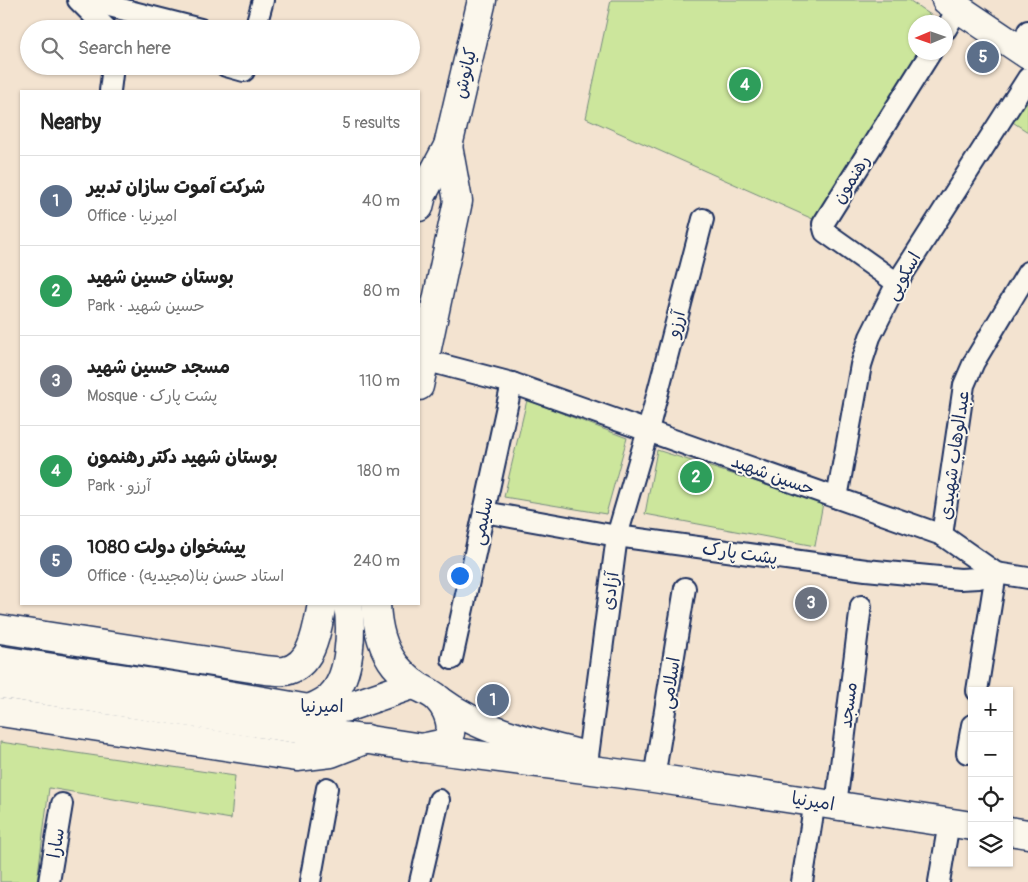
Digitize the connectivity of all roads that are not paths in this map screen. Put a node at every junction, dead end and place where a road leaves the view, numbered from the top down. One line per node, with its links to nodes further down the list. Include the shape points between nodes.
1 (78, 0): 6 (street)
2 (86, 0): 7 (street)
3 (263, 0): 8 (street)
4 (477, 1): 14 (main road, کیانوش)
5 (950, 12): 9 (main road)
6 (98, 20)
7 (165, 20)
8 (257, 20)
9 (1026, 46)
10 (926, 60): 18 (street, رهنمون, via 823,228)
11 (112, 75): 13 (street)
12 (1028, 78): 18 (street, اسکویی)
13 (110, 90)
14 (448, 146): 15 (main road); 19 (main road, via 458,201)
15 (420, 203)
16 (703, 218): 21 (street, آرزو)
17 (1028, 272): 24 (street, عبدالوهاب شهیدی, via 965,380)
18 (897, 283): 22 (street, اسکویی, via 870,337 861,364)
19 (421, 373): 20 (street, حسین شهید)
20 (512, 383): 21 (street, حسین شهید); 23 (street, سلیمی)
21 (648, 430): 22 (street, حسین شهید); 25 (street, آزادی)
22 (837, 498): 24 (street, حسین شهید)
23 (484, 512): 25 (street, پشت پارک); 34 (street, سلیمی)
24 (942, 535): 26 (street, حسین شهید)
25 (617, 536): 26 (street, پشت پارک, via 951,578 979,578); 46 (street, آزادی)
26 (996, 573): 27 (street, حسین شهید); 38 (street)
27 (1028, 578)
28 (685, 588): 47 (street, اسلامی)
29 (322, 605): 33 (main road, via 311,649 300,665 285,671)
30 (348, 605): 40 (main road, via 348,658 343,677 333,694)
31 (376, 605): 37 (main road, via 381,642 395,665)
32 (861, 606): 50 (street, مسجد)
33 (0, 629)
34 (452, 659)
35 (0, 660): 40 (main road, امیرنیا)
36 (0, 684): 43 (main road, امیرنیا)
37 (415, 684): 39 (main road, امیرنیا); 40 (main road, امیرنیا, via 348,707)
38 (978, 687)
39 (439, 700): 44 (main road, via 448,715 450,734 439,744); 46 (main road, امیرنیا, via 453,710 515,736)
40 (309, 709)
41 (0, 712): 43 (main road, via 297,757 331,753)
42 (971, 732): 45 (street)
43 (369, 738): 44 (main road, امیرنیا)
44 (422, 748): 47 (main road, امیرنیا)
45 (967, 753)
46 (588, 756): 47 (main road, امیرنیا)
47 (654, 778): 50 (main road, امیرنیا)
48 (327, 788): 56 (street)
49 (439, 800): 57 (street)
50 (825, 803): 52 (main road, امیرنیا); 58 (street, مسجد)
51 (62, 804): 55 (street, سارا)
52 (961, 824): 59 (street)
53 (1013, 832): 54 (main road)
54 (1028, 834)
55 (49, 882)
56 (310, 882)
57 (420, 882)
58 (802, 882)
59 (939, 882)

